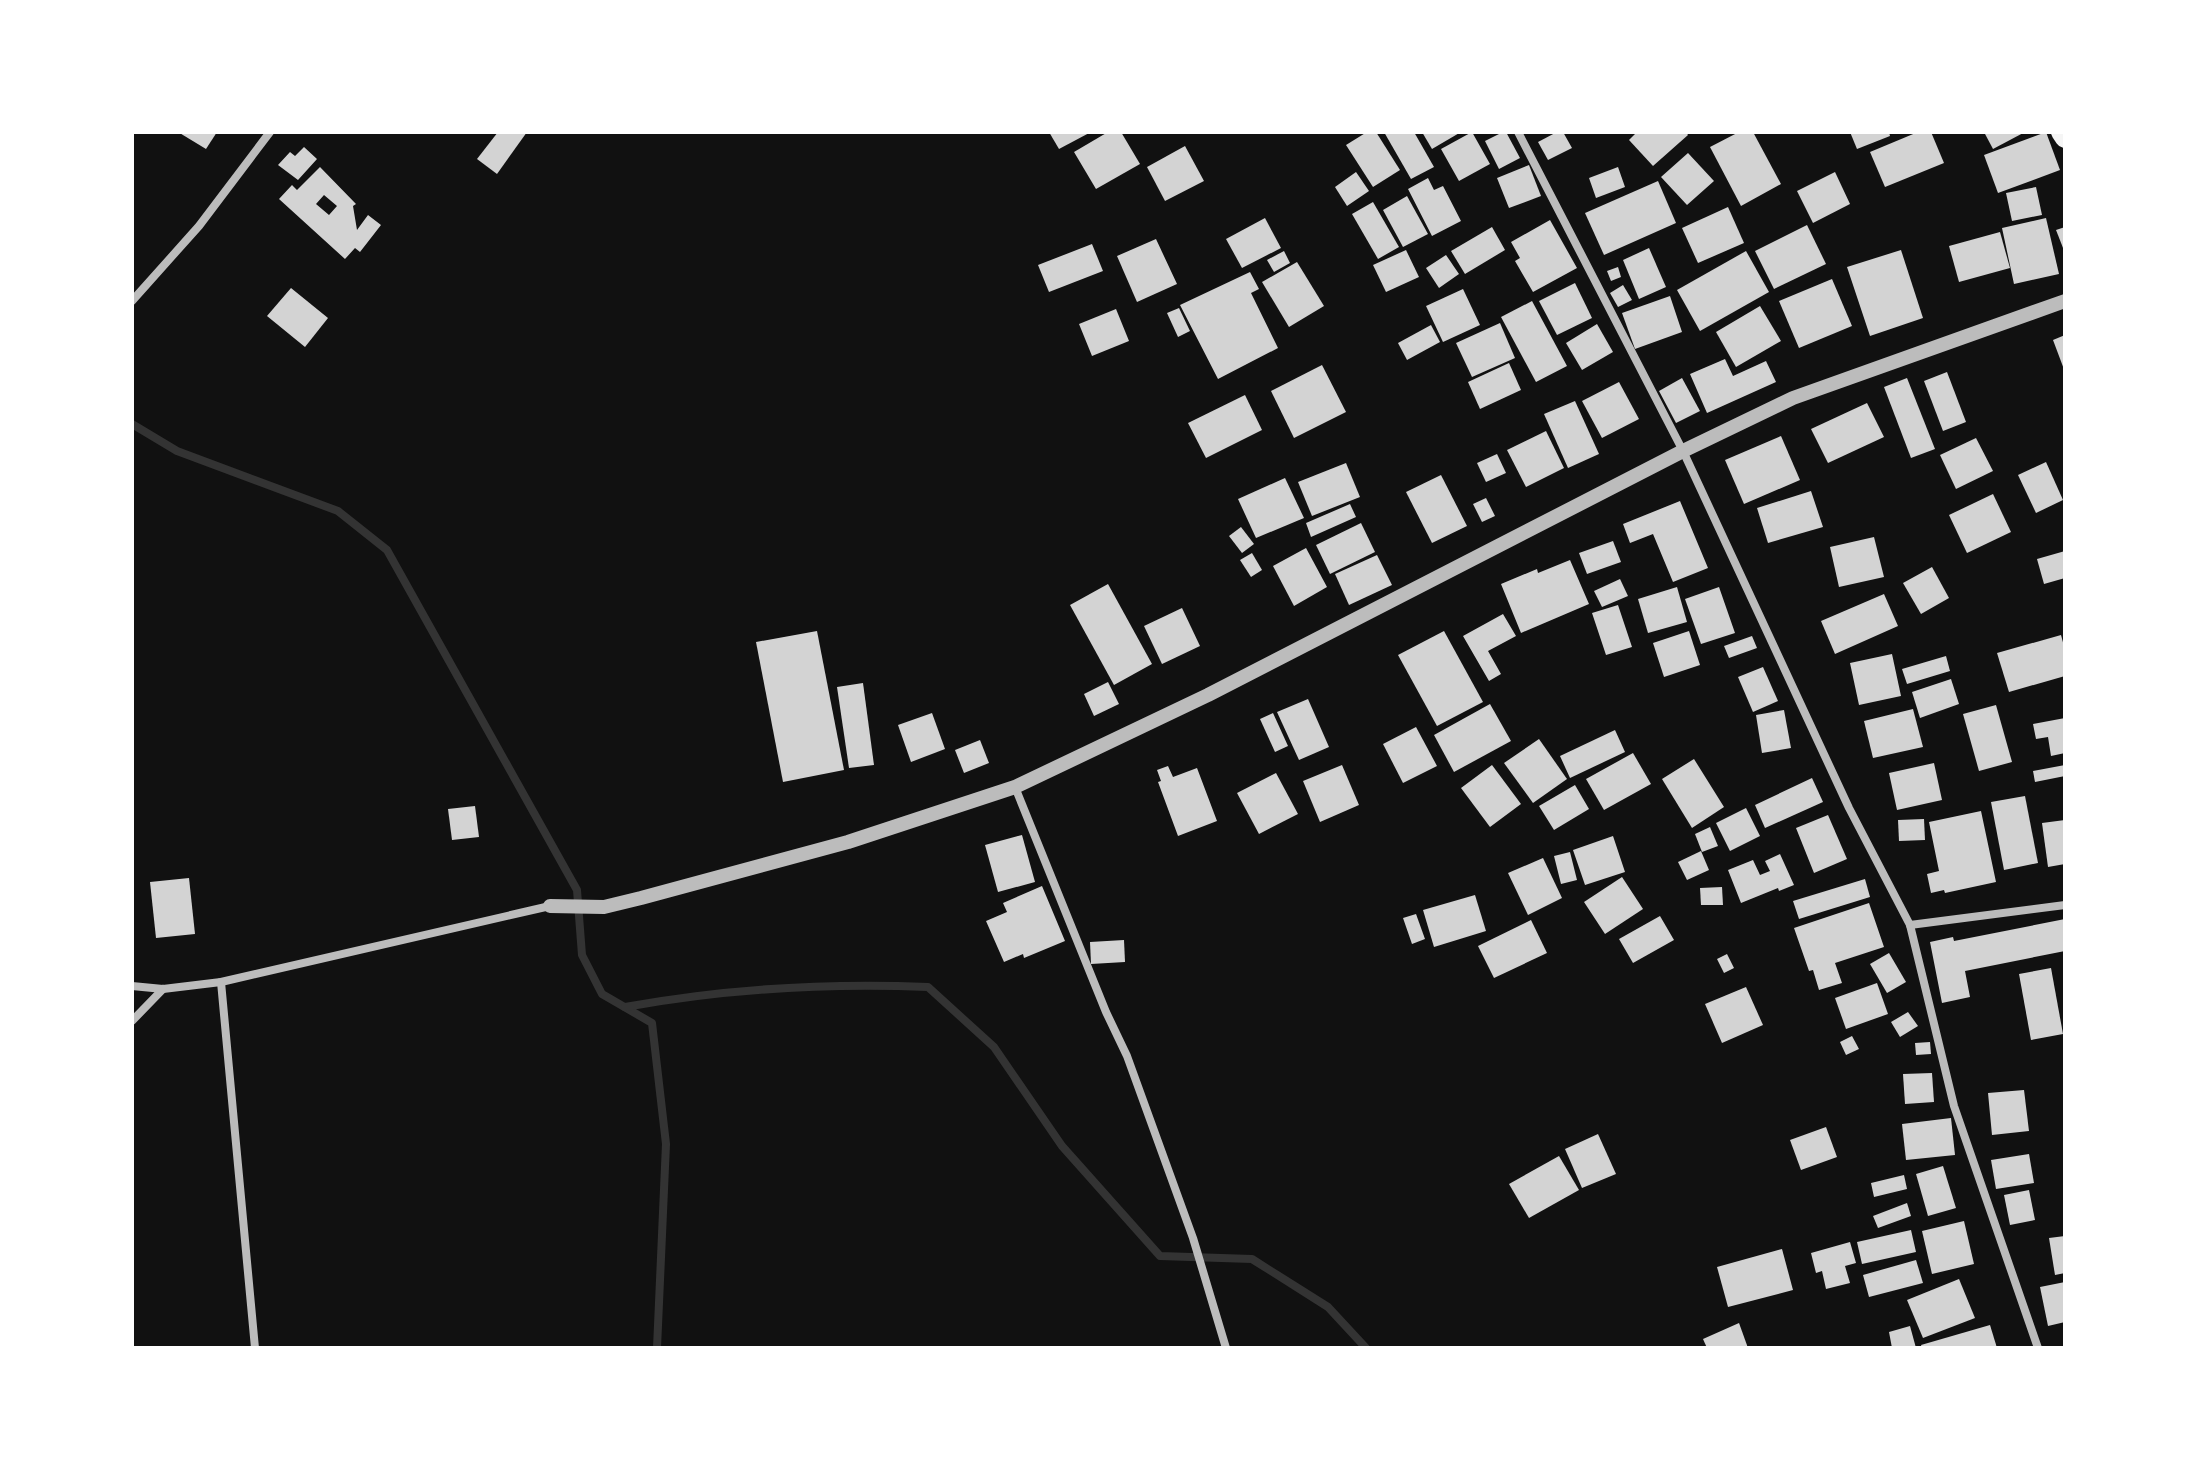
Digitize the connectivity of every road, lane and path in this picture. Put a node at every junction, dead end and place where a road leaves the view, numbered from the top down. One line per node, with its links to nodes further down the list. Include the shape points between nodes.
1 (270, 132): 5 (street, via 199,226)
2 (1518, 132): 7 (street)
3 (2061, 132): 4 (main road)
4 (2065, 138)
5 (132, 301)
6 (2065, 301): 7 (street, via 1793,398)
7 (1683, 451): 8 (street, via 1208,695); 11 (street, via 1849,808)
8 (1015, 787): 10 (street, via 848,842 604,907); 17 (street, via 1127,1056 1193,1238)
9 (2065, 905): 11 (street)
10 (550, 906): 12 (street)
11 (1910, 925): 18 (street, via 1954,1106)
12 (221, 982): 14 (street); 16 (street)
13 (132, 986): 14 (street)
14 (163, 989): 15 (street)
15 (132, 1021)
16 (255, 1348)
17 (1226, 1348)
18 (2038, 1348)

